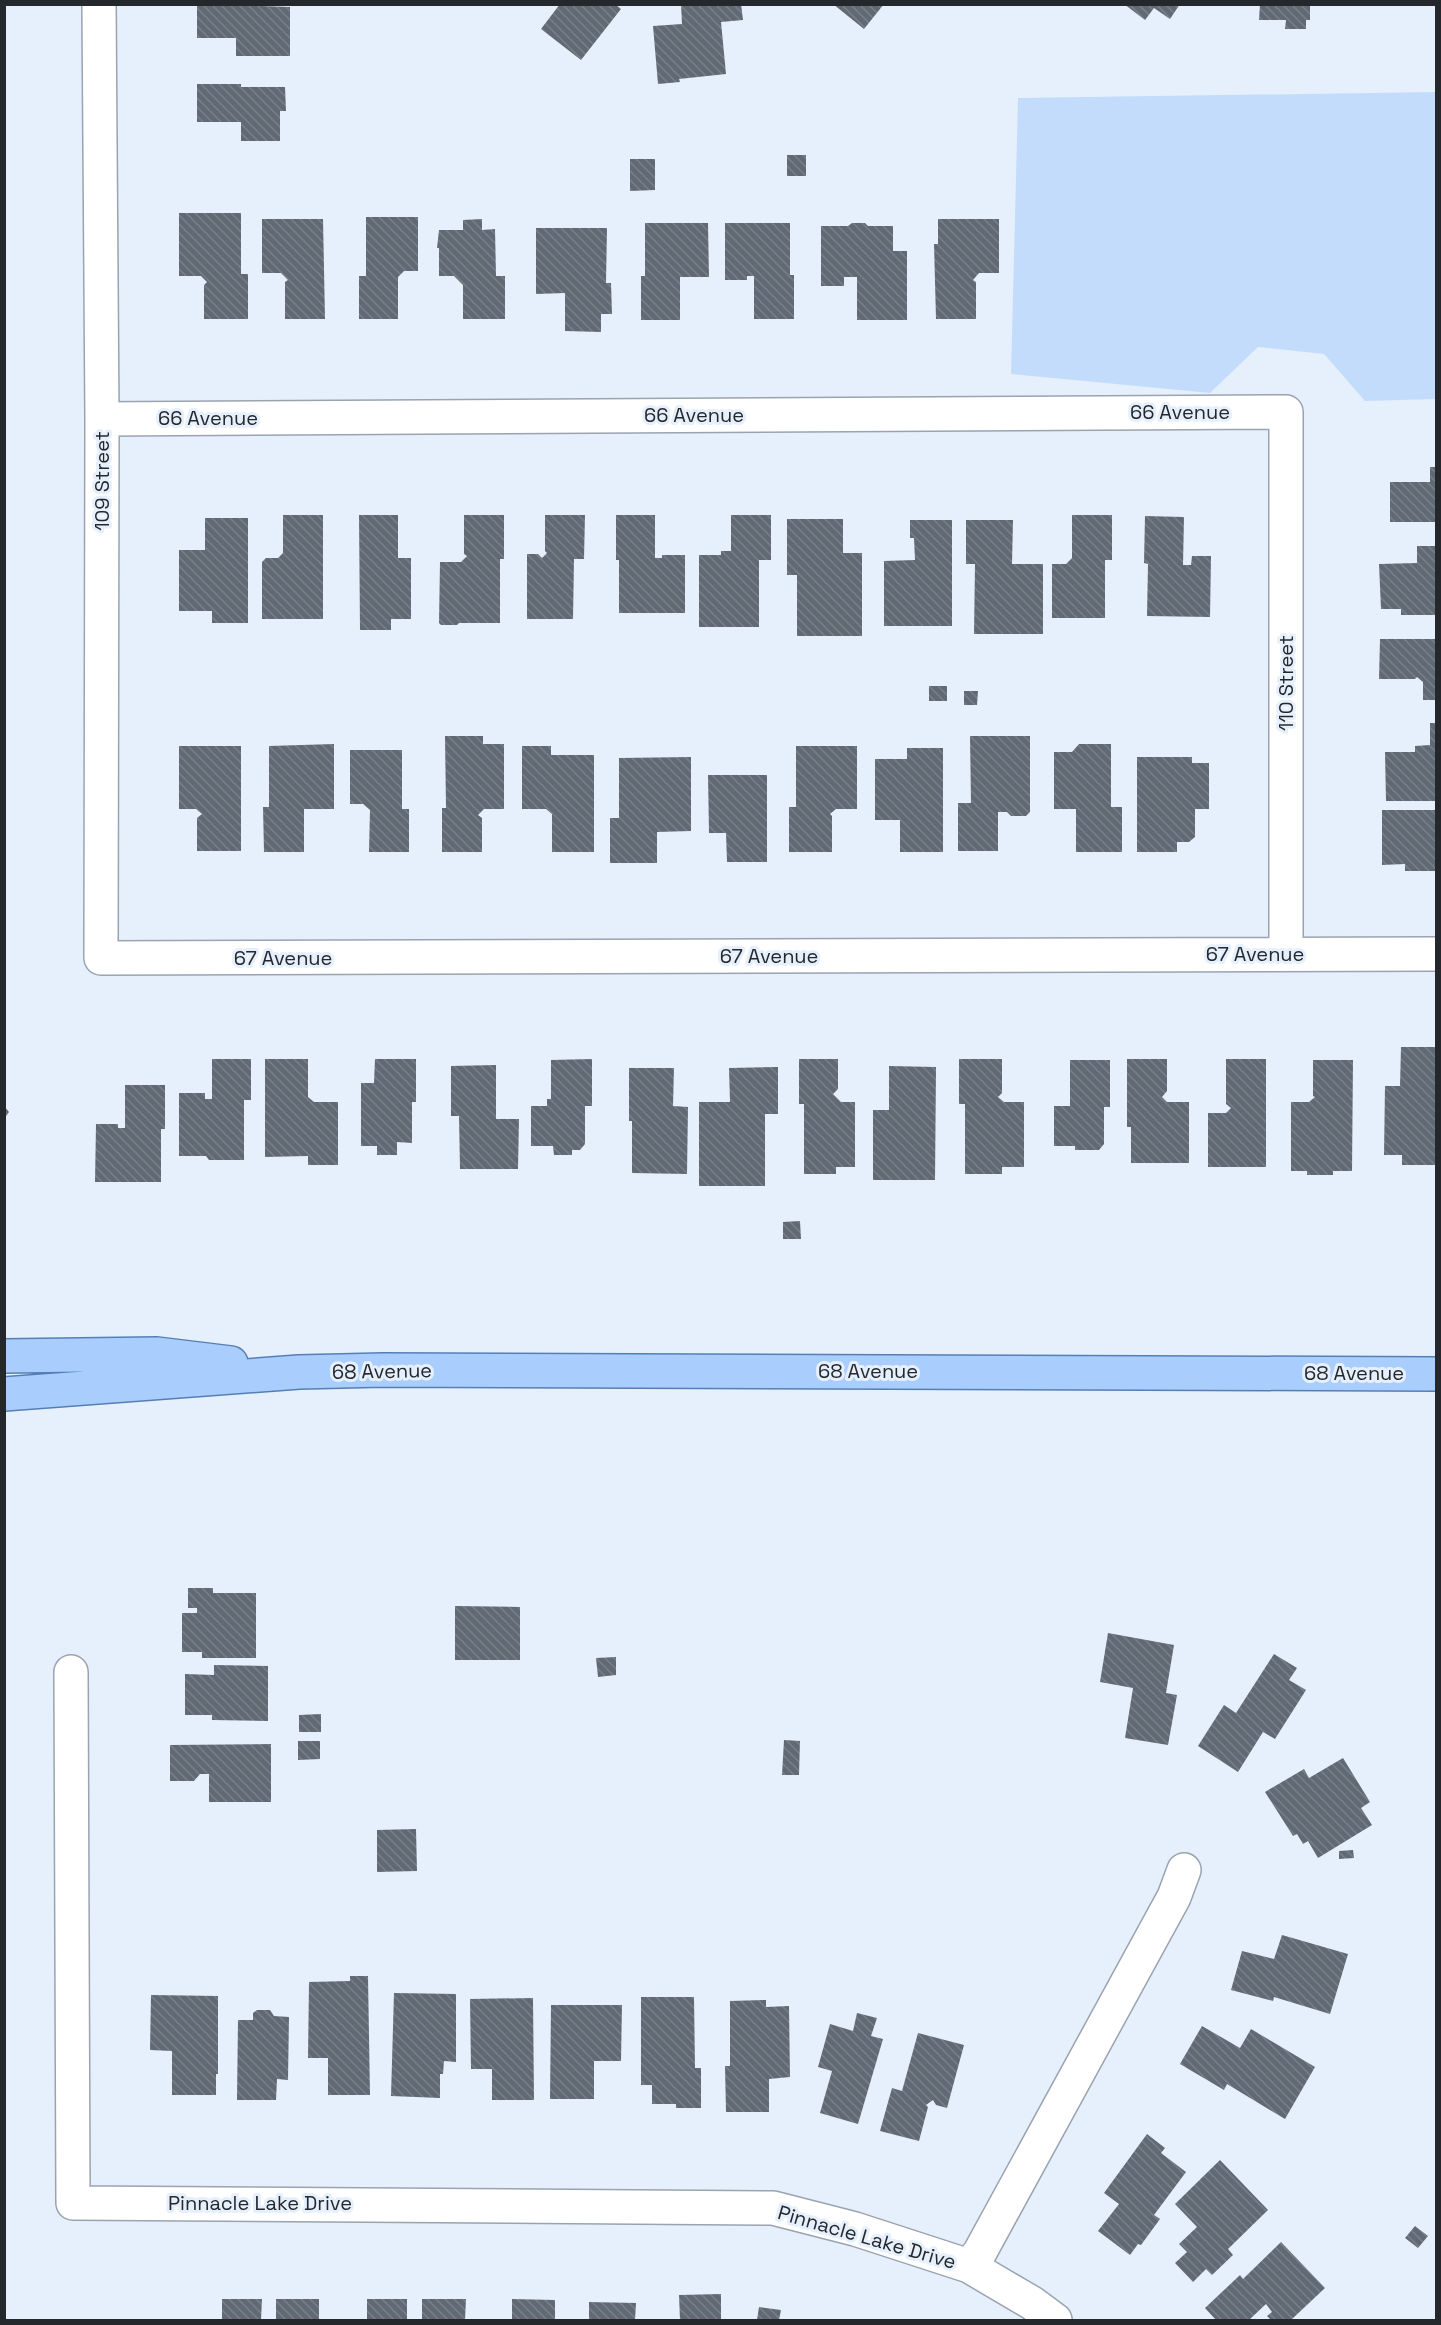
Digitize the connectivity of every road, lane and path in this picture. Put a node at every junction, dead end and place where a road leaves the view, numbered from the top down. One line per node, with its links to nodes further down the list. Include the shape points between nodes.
1 (99, 4): 3 (street, 109 Street)
2 (1286, 412): 3 (street, 66 Avenue); 4 (street, 110 Street)
3 (102, 419): 6 (street, 109 Street)
4 (1286, 954): 5 (street, 67 Avenue); 6 (street, 67 Avenue)
5 (1437, 954)
6 (101, 958)
7 (4, 1356): 8 (main road, 68 Avenue, via 157,1354)
8 (299, 1372): 9 (main road, 68 Avenue); 10 (main road, 68 Avenue)
9 (1437, 1374)
10 (4, 1394)
11 (71, 1672): 13 (street, Pinnacle Lake Drive, via 73,2203 773,2208 855,2229)
12 (1185, 1870): 13 (street, Pinnacle Lake Drive, via 986,2242)
13 (969, 2266): 14 (street, Pinnacle Lake Drive)
14 (1055, 2320)

